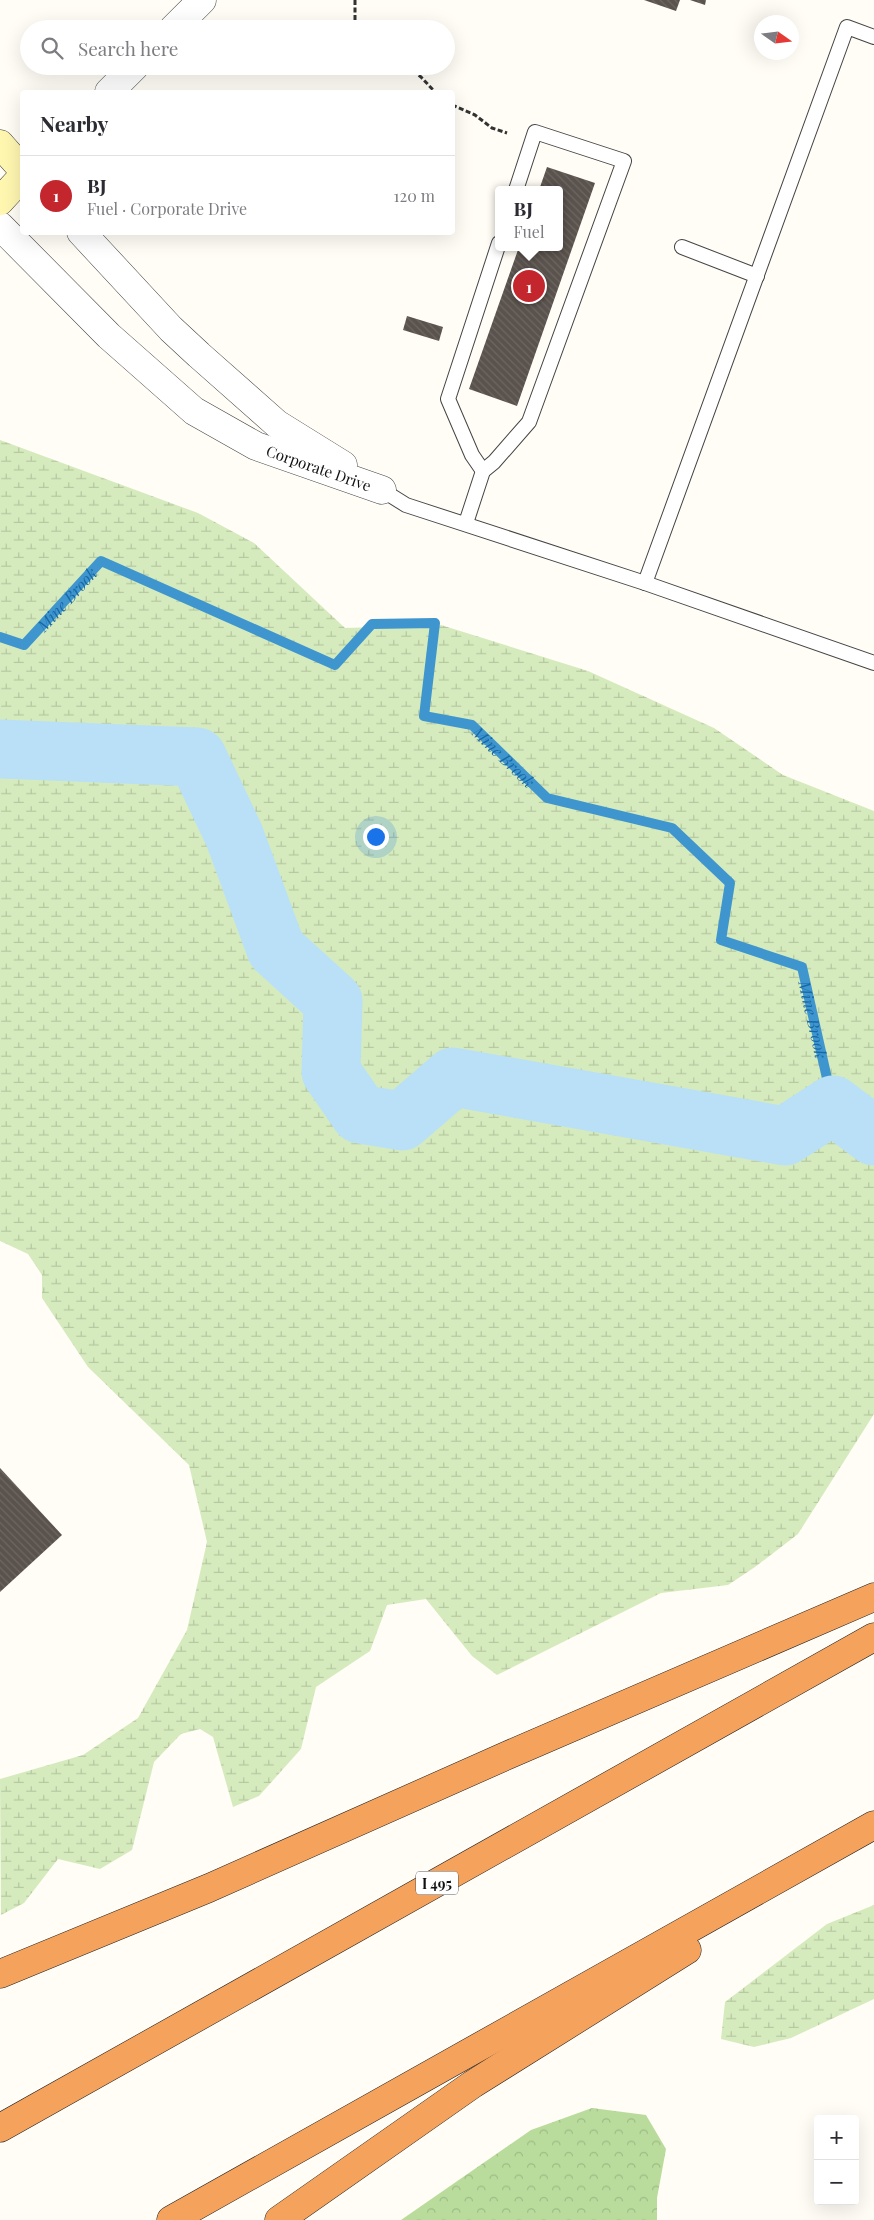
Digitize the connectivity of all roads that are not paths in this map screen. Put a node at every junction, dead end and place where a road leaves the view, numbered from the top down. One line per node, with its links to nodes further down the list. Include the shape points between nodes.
1 (202, 0): 2 (street)
2 (182, 20)
3 (874, 37): 15 (lane, via 847,27)
4 (126, 75): 5 (street)
5 (110, 90)
6 (0, 144): 7 (street)
7 (20, 167)
8 (20, 179): 10 (street)
9 (517, 186): 16 (lane, via 535,132 624,161 529,422)
10 (0, 201)
11 (0, 226): 17 (street, Corporate Drive, via 109,336 194,411 256,446)
12 (84, 235): 17 (street, Corporate Drive, via 171,329 277,424)
13 (682, 247): 15 (lane)
14 (496, 251): 16 (lane, via 448,399 472,455)
15 (756, 276): 19 (lane)
16 (483, 472): 18 (lane)
17 (382, 490): 18 (lane, via 406,505)
18 (466, 523): 19 (lane)
19 (645, 582): 20 (lane)
20 (874, 664)
21 (874, 1597): 25 (highway, via 209,1888)
22 (874, 1637): 26 (highway, I 495)
23 (874, 1825): 27 (highway)
24 (874, 1833): 28 (highway, via 474,2084)
25 (0, 1974)
26 (0, 2128)
27 (170, 2220)
28 (279, 2220)

